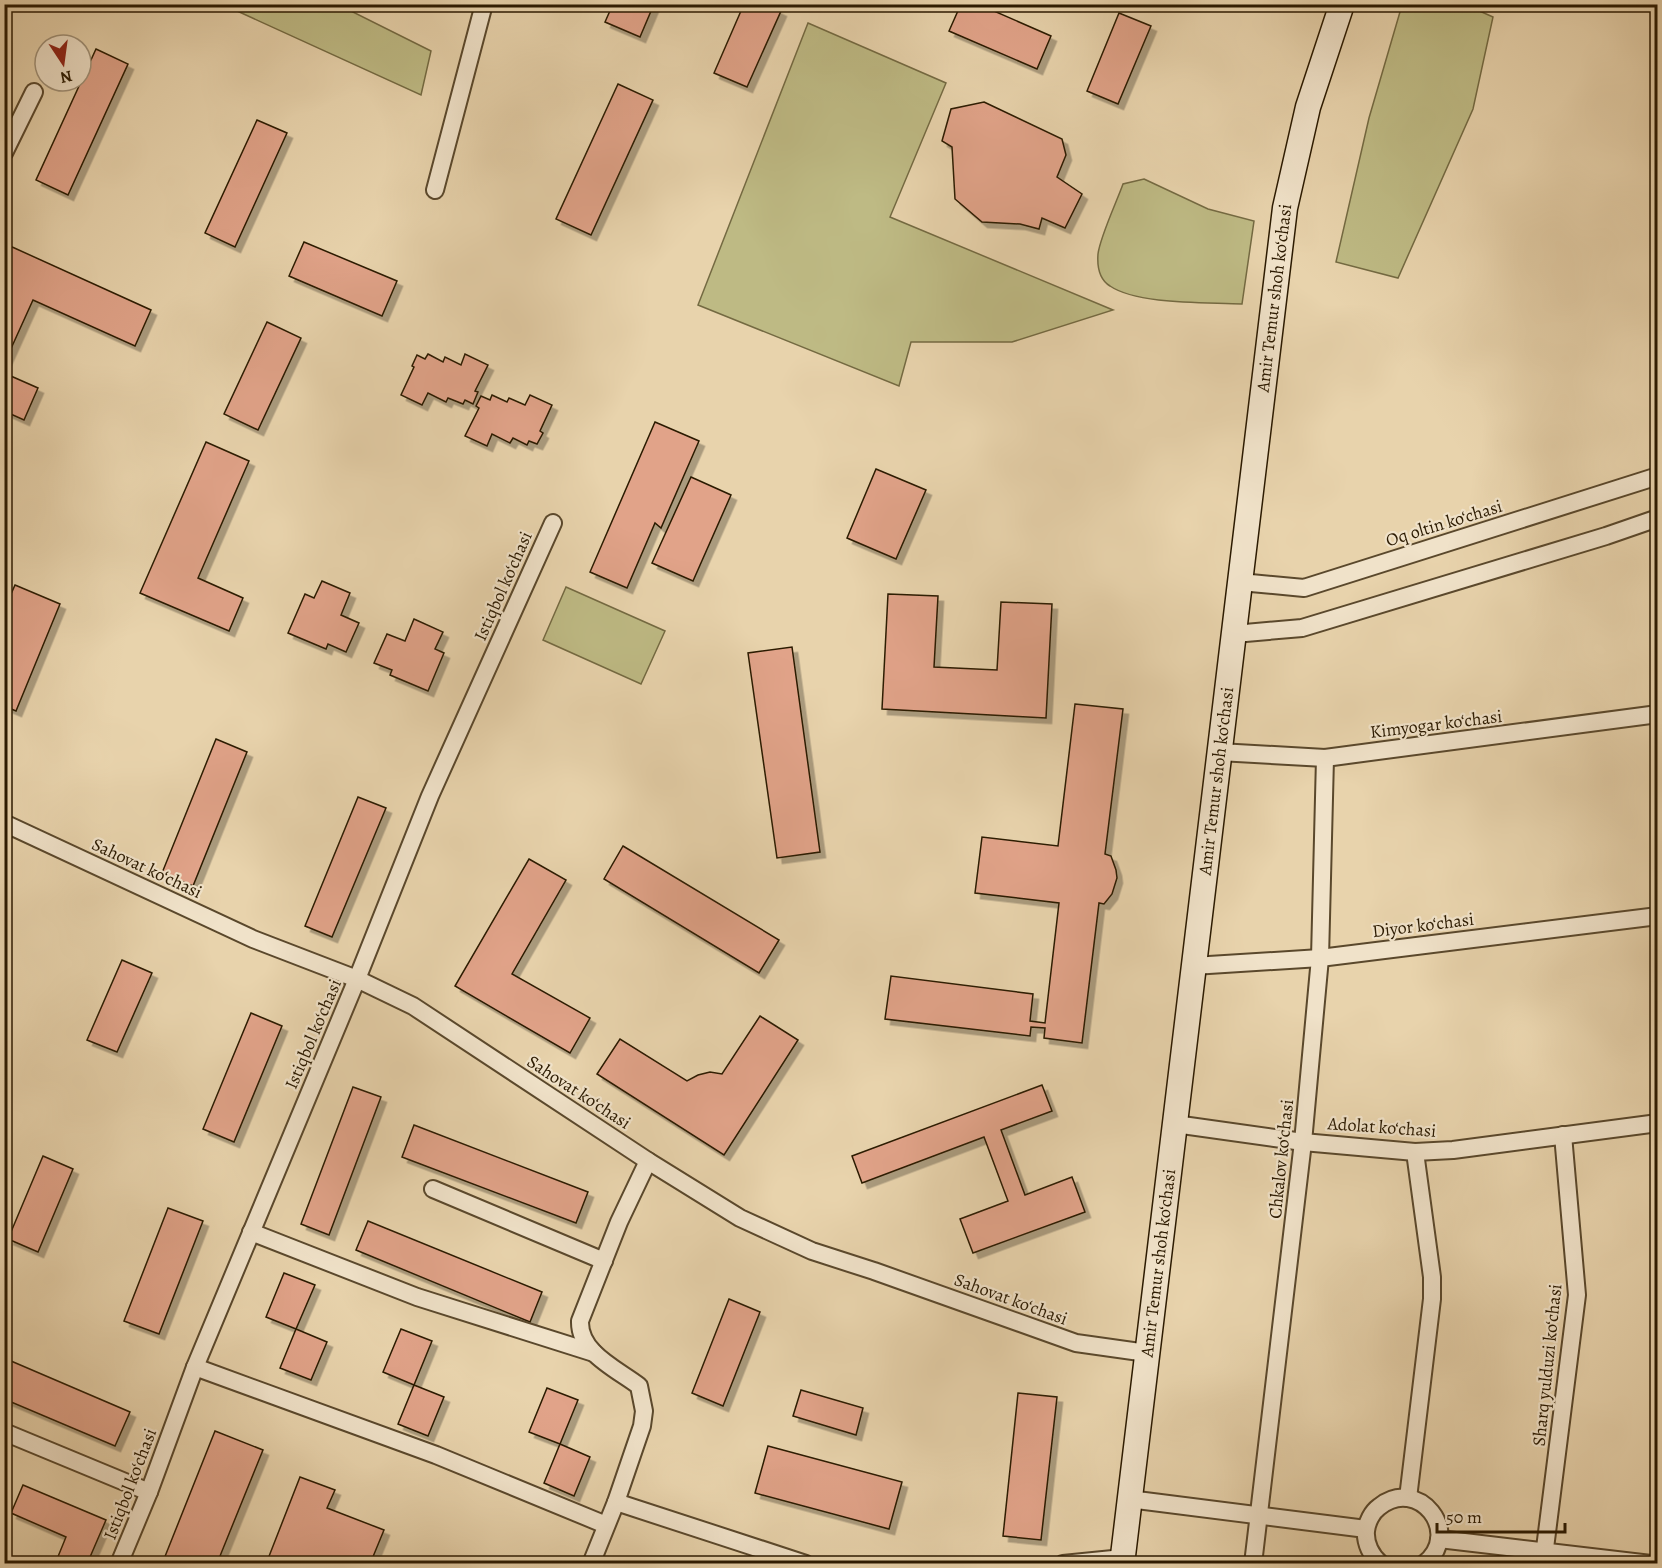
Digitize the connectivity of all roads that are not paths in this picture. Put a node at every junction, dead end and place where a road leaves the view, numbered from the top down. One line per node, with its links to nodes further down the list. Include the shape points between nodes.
1 (484, 4): 5 (street)
2 (1342, 4): 9 (main road, Amir Temur shoh ko‘chasi, via 1308,107 1285,208)
3 (34, 93): 4 (street)
4 (4, 153)
5 (435, 190)
6 (1658, 476): 9 (street, Oq oltin ko‘chasi, via 1304,588)
7 (1658, 518): 10 (street, via 1302,628)
8 (553, 523): 18 (street, Istiqbol ko‘chasi, via 430,796)
9 (1240, 582): 10 (main road, Amir Temur shoh ko‘chasi)
10 (1234, 634): 12 (main road, Amir Temur shoh ko‘chasi)
11 (1658, 714): 13 (street, Kimyogar ko‘chasi)
12 (1219, 752): 13 (street, Kimyogar ko‘chasi); 17 (main road, Amir Temur shoh ko‘chasi)
13 (1325, 758): 16 (street, Chkalov ko‘chasi)
14 (4, 823): 18 (street, Sahovat ko‘chasi, via 253,939)
15 (1658, 916): 16 (street, Diyor ko‘chasi)
16 (1320, 958): 17 (street, Diyor ko‘chasi); 22 (street, Chkalov ko‘chasi)
17 (1193, 966): 20 (main road, Amir Temur shoh ko‘chasi)
18 (357, 979): 24 (street, Sahovat ko‘chasi, via 413,1006); 26 (street, Istiqbol ko‘chasi)
19 (1658, 1123): 21 (street, Adolat ko‘chasi)
20 (1175, 1124): 22 (street, Adolat ko‘chasi); 29 (main road, Amir Temur shoh ko‘chasi)
21 (1563, 1135): 23 (street, Adolat ko‘chasi); 40 (street, Sharq yulduzi ko‘chasi, via 1577,1295)
22 (1303, 1142): 23 (street, Adolat ko‘chasi); 36 (street, Chkalov ko‘chasi)
23 (1415, 1152): 33 (street, via 1432,1299)
24 (648, 1161): 27 (street); 29 (street, Sahovat ko‘chasi, via 740,1218 812,1251 1076,1343)
25 (434, 1189): 27 (street)
26 (251, 1232): 28 (street, via 417,1297); 30 (street, Istiqbol ko‘chasi)
27 (604, 1261): 28 (street, via 580,1321 583,1338)
28 (594, 1353): 35 (street, via 639,1386 642,1396 642,1426)
29 (1147, 1353): 34 (main road, Amir Temur shoh ko‘chasi)
30 (195, 1367): 32 (street, Istiqbol ko‘chasi); 37 (street, via 436,1455)
31 (4, 1432): 32 (street)
32 (149, 1492): 42 (street, Istiqbol ko‘chasi)
33 (1408, 1498): 38 (street, via 1386,1502 1370,1518); 39 (street, via 1419,1501 1436,1517)
34 (1129, 1499): 36 (street); 41 (main road, Amir Temur shoh ko‘chasi)
35 (616, 1502): 37 (street); 44 (street)
36 (1260, 1515): 38 (street); 46 (street, Chkalov ko‘chasi)
37 (606, 1525): 43 (street)
38 (1366, 1529): 47 (street, via 1370,1551)
39 (1439, 1539): 40 (street); 48 (street, via 1436,1550)
40 (1544, 1557): 49 (street)
41 (1122, 1561): 45 (street)
42 (119, 1563)
43 (591, 1563)
44 (806, 1563)
45 (1063, 1563)
46 (1253, 1563)
47 (1382, 1563)
48 (1424, 1563)
49 (1651, 1563)

